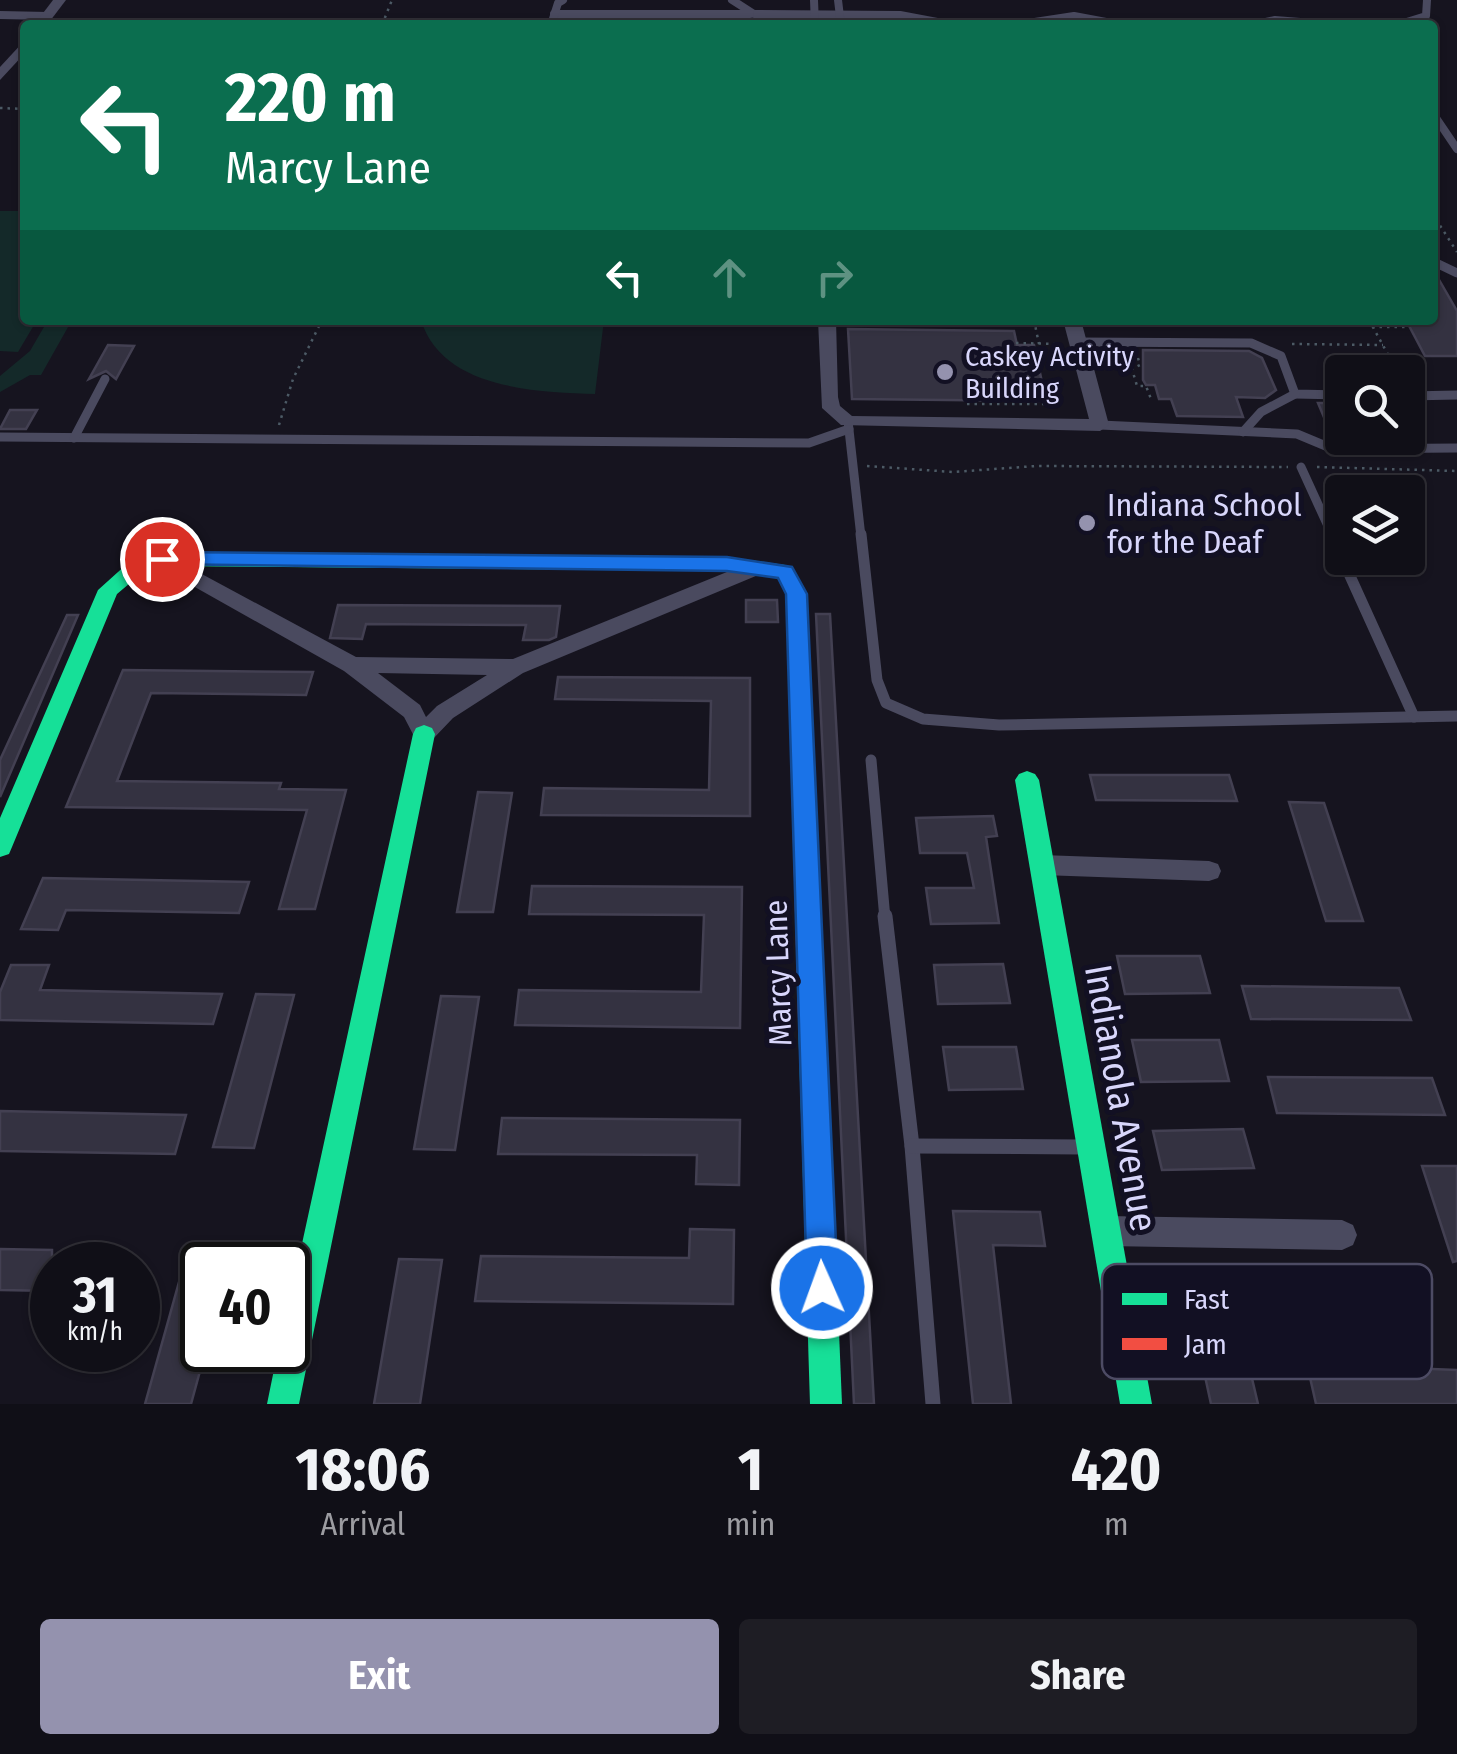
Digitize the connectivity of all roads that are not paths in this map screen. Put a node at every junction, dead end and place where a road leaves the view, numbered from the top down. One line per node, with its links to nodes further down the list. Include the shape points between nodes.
1 (60, 0): 13 (street)
2 (563, 0): 8 (lane)
3 (732, 0): 9 (lane)
4 (814, 0): 11 (lane)
5 (838, 0): 7 (lane)
6 (1427, 0): 21 (lane, via 1426,16)
7 (840, 13): 11 (lane); 17 (lane); 18 (lane)
8 (554, 14): 9 (lane); 14 (lane)
9 (754, 14): 10 (lane)
10 (774, 14): 11 (lane); 15 (lane)
11 (814, 14): 16 (lane)
12 (0, 15): 13 (lane)
13 (44, 20)
14 (553, 20)
15 (775, 20)
16 (815, 20)
17 (840, 20)
18 (926, 20)
19 (1048, 20): 20 (lane)
20 (1095, 20)
21 (1413, 20)
22 (20, 50): 23 (street)
23 (0, 76)
24 (1438, 121): 25 (lane)
25 (1457, 149)
26 (828, 325): 34 (street, via 831,408)
27 (1073, 325): 28 (street)
28 (1078, 343): 30 (lane, via 1251,343 1280,356); 35 (street)
29 (105, 379): 38 (lane)
30 (1295, 394): 31 (lane); 36 (lane, via 1260,412)
31 (1325, 395)
32 (1457, 395): 33 (lane)
33 (1425, 396)
34 (848, 425): 35 (street); 38 (lane, via 809,443); 46 (lane, via 877,680 884,702 898,710 930,720 999,725)
35 (1100, 425): 36 (lane)
36 (1242, 432): 39 (lane, via 1297,434 1333,449)
37 (0, 438): 38 (lane)
38 (74, 438)
39 (1457, 448)
40 (1301, 467): 46 (lane)
41 (162, 559): 42 (street, Marcy Lane); 43 (street); 50 (street, Marcy Lane, via 135,568 108,590)
42 (756, 568): 44 (street); 60 (street, Marcy Lane, via 785,572 796,594)
43 (352, 665): 44 (street); 47 (street, via 412,712)
44 (515, 667): 47 (street, via 445,712)
45 (1457, 716): 46 (lane)
46 (1414, 717)
47 (424, 734): 59 (street)
48 (871, 760): 53 (lane)
49 (1027, 780): 51 (street, Indianola Avenue)
50 (0, 847)
51 (1042, 865): 52 (street); 54 (street, Indianola Avenue)
52 (1208, 871)
53 (912, 1146): 54 (lane); 61 (lane)
54 (1091, 1147): 55 (street, Indianola Avenue)
55 (1106, 1231): 56 (street); 57 (street, Indianola Avenue)
56 (1342, 1235)
57 (1112, 1264)
58 (1132, 1379): 62 (street, Indianola Avenue)
59 (283, 1404)
60 (826, 1404)
61 (932, 1404)
62 (1136, 1404)

